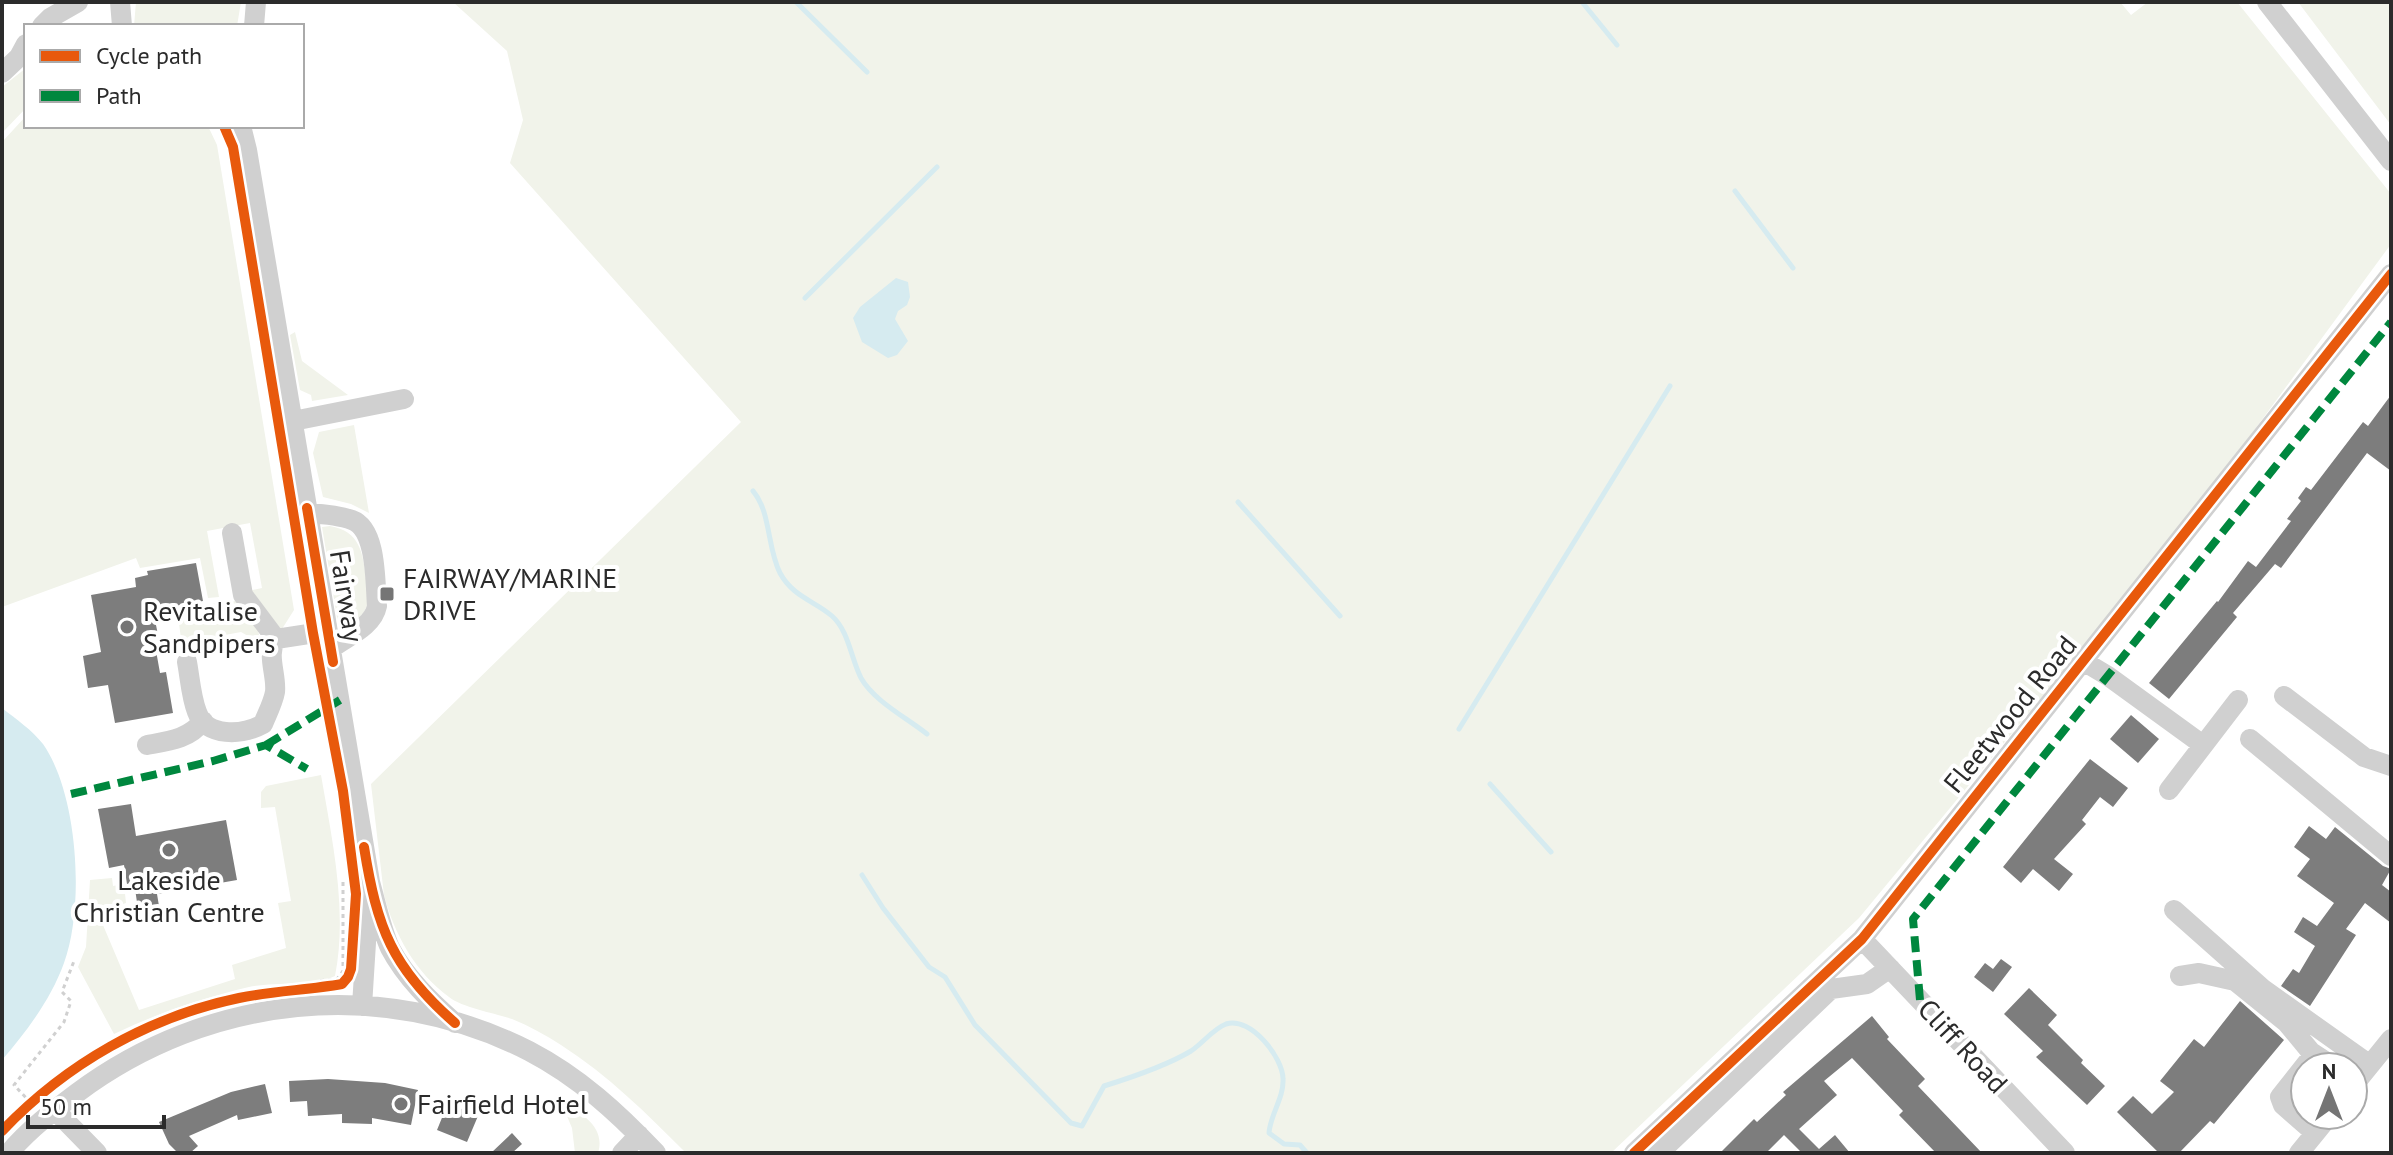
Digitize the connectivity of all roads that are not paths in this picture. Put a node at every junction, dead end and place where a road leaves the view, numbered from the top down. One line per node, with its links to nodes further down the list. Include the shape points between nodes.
1 (78, 2): 5 (street)
2 (120, 2): 6 (street)
3 (256, 2): 7 (street)
4 (2267, 2): 11 (street)
5 (44, 24)
6 (122, 24)
7 (254, 24)
8 (24, 52): 9 (street)
9 (2, 73)
10 (242, 128): 14 (street, Fairway)
11 (2391, 161)
12 (2391, 274): 19 (street, Fleetwood Road)
13 (404, 399): 14 (street)
14 (293, 421): 15 (street, Fairway)
15 (308, 513): 18 (street, Fairway); 18 (street, via 354,520 370,538 376,614 367,624)
16 (232, 533): 17 (street, via 243,595)
17 (276, 639): 18 (street); 23 (street, via 275,690 263,724 240,733)
18 (329, 640): 30 (street, Fairway)
19 (2083, 661): 26 (street); 32 (street, Fleetwood Road)
20 (187, 662): 23 (street)
21 (2284, 696): 27 (street, via 2364,757)
22 (2238, 700): 26 (street)
23 (203, 721): 25 (street, via 186,737)
24 (2250, 739): 29 (street)
25 (147, 745)
26 (2203, 745): 28 (street)
27 (2391, 766)
28 (2169, 790)
29 (2391, 856)
30 (356, 882): 35 (street, Fairway); 36 (street, Fairway, via 399,963)
31 (2174, 910): 39 (street, via 2263,989)
32 (1862, 939): 33 (street, Cliff Road); 50 (street, Fleetwood Road)
33 (1890, 968): 51 (street, via 1867,984 1831,989); 52 (street, Cliff Road)
34 (2180, 976): 38 (street, via 2199,973 2235,981 2287,1023)
35 (362, 1006): 36 (street); 41 (street, via 290,1008 190,1030 148,1047)
36 (455, 1023): 45 (street, via 508,1041 561,1069)
37 (2391, 1039): 39 (street)
38 (2311, 1051)
39 (2370, 1065)
40 (2289, 1086): 42 (street, via 2280,1097)
41 (54, 1109): 46 (street); 47 (street)
42 (2289, 1110)
43 (2313, 1131): 44 (street)
44 (2315, 1133): 53 (street)
45 (639, 1135): 48 (street); 49 (street)
46 (9, 1153)
47 (97, 1153)
48 (622, 1153)
49 (656, 1153)
50 (1634, 1153)
51 (1659, 1153)
52 (2065, 1153)
53 (2299, 1153)

